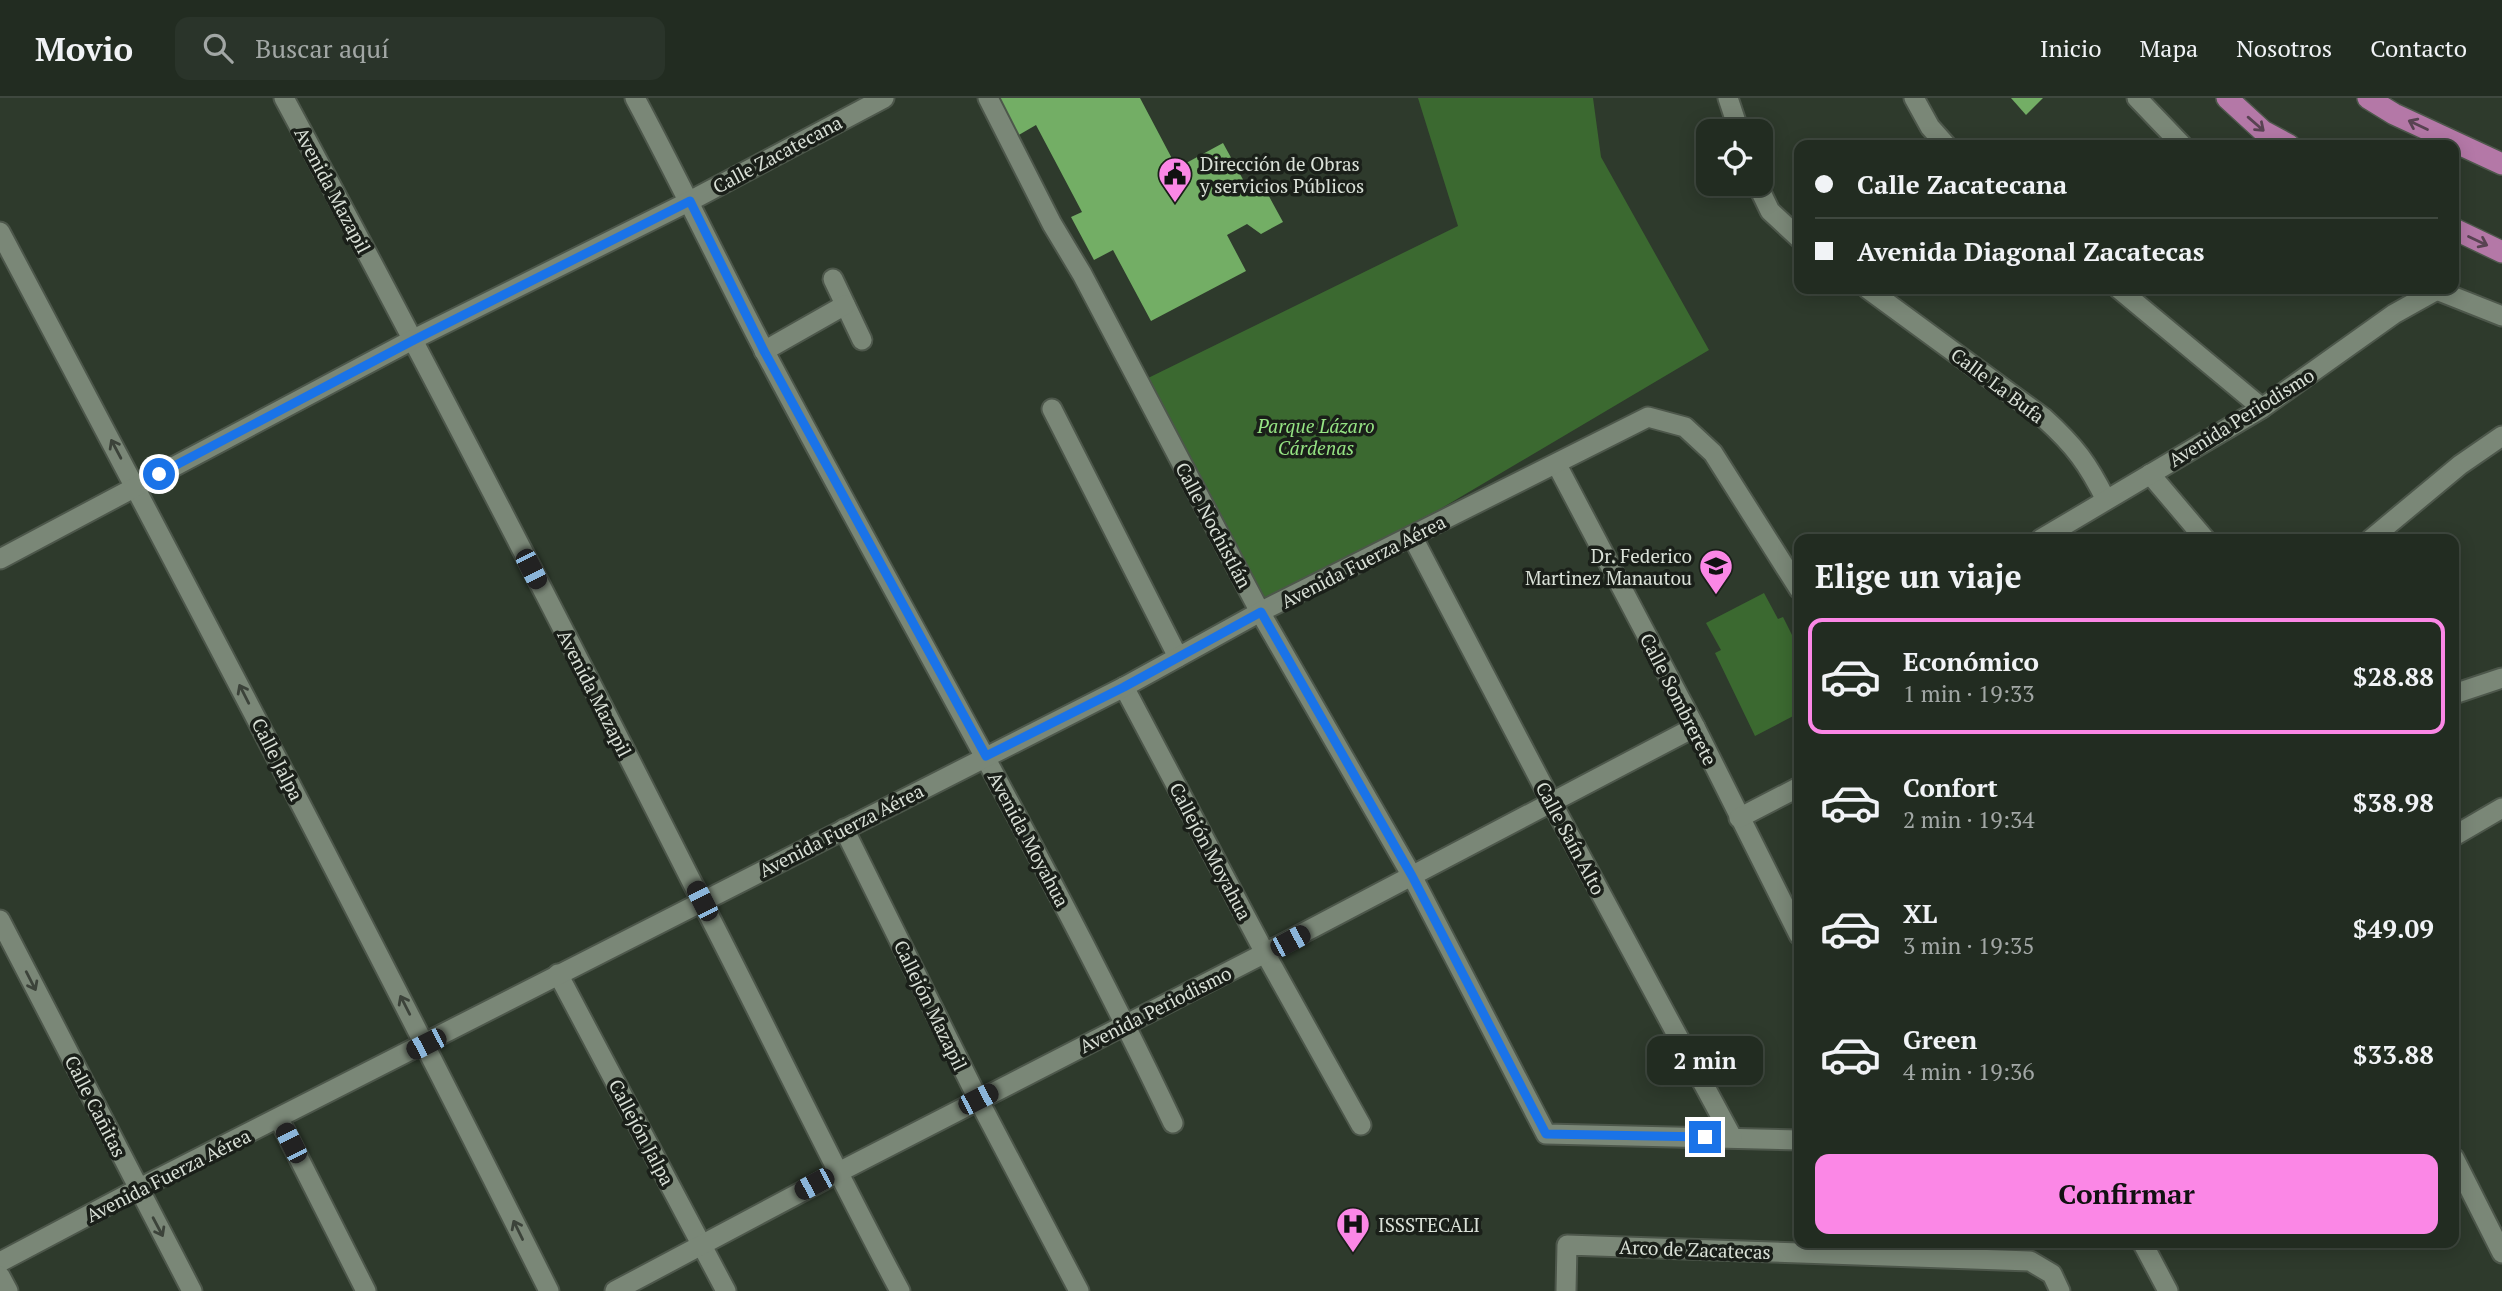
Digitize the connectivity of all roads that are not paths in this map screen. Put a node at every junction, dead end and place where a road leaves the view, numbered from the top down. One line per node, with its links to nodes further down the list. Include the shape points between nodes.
1 (284, 98): 31 (street, Avenida Mazapil)
2 (635, 98): 18 (street, Avenida Moyahua)
3 (884, 98): 18 (street, Calle Zacatecana)
4 (988, 98): 46 (street, Calle Nochistlán)
5 (1728, 98): 10 (street)
6 (1914, 98): 11 (street)
7 (2137, 98): 12 (street)
8 (2227, 98): 13 (highway, one-way to 13)
9 (2368, 98): 14 (highway, one-way to 9)
10 (1735, 119)
11 (1942, 140)
12 (2177, 140)
13 (2279, 140)
14 (2450, 140)
15 (2459, 144): 16 (highway, one-way to 15)
16 (2502, 164)
17 (1763, 196): 21 (street, via 1770,211)
18 (690, 201): 31 (street, Calle Zacatecana); 32 (street, Avenida Moyahua)
19 (0, 232): 38 (street, Calle Jalpa, one-way to 19)
20 (2459, 232): 22 (highway, one-way to 22)
21 (1794, 233)
22 (2502, 253)
23 (833, 279): 28 (street)
24 (1875, 294): 39 (street, Calle La Bufa, via 2044,418 2089,466)
25 (2125, 294): 33 (street)
26 (2427, 294): 33 (street, Avenida Periodismo)
27 (2447, 294): 29 (street)
28 (845, 306): 30 (street); 32 (street)
29 (2502, 316)
30 (862, 340)
31 (412, 341): 38 (street, Calle Zacatecana); 60 (street, Avenida Mazapil)
32 (764, 351): 52 (street, Avenida Moyahua)
33 (2262, 408): 37 (street, Avenida Periodismo)
34 (1052, 409): 47 (street)
35 (2502, 436): 42 (street)
36 (1557, 465): 43 (street, Avenida Fuerza Aérea); 45 (street, Avenida Fuerza Aérea, via 1648,417 1685,427 1713,453); 51 (street, Calle Sombrerete)
37 (2151, 474): 39 (street, Avenida Periodismo); 41 (street)
38 (136, 487): 44 (street, Calle Zacatecana); 66 (street, Calle Jalpa, one-way to 38)
39 (2106, 500): 40 (street, Avenida Periodismo)
40 (2049, 534)
41 (2200, 534)
42 (2377, 534)
43 (1412, 536): 46 (street, Avenida Fuerza Aérea); 54 (street, Calle Saín Alto)
44 (0, 559)
45 (1794, 581)
46 (1261, 612): 47 (street, Avenida Fuerza Aérea); 59 (street, Calle Nochistlán)
47 (1178, 657): 49 (street, Avenida Fuerza Aérea)
48 (2502, 678): 50 (street)
49 (1124, 687): 52 (street, Avenida Fuerza Aérea); 63 (street, Callejón Moyahua)
50 (2459, 692)
51 (1695, 727): 54 (street, Avenida Periodismo); 56 (street, Calle Sombrerete)
52 (986, 756): 57 (street, Avenida Fuerza Aérea); 65 (street, Avenida Moyahua)
53 (1794, 790): 56 (street)
54 (1552, 803): 59 (street, Avenida Periodismo); 71 (street, Calle Saín Alto)
55 (2502, 807): 58 (street)
56 (1739, 818): 62 (street, Calle Sombrerete)
57 (844, 829): 60 (street, Avenida Fuerza Aérea); 67 (street, Callejón Mazapil)
58 (2459, 833)
59 (1412, 876): 63 (street, Avenida Periodismo); 71 (street, Calle Nochistlán, via 1546,1134)
60 (702, 901): 64 (street, Avenida Fuerza Aérea); 74 (street, Avenida Mazapil)
61 (0, 920): 75 (street, Calle Cañitas, one-way to 75)
62 (1794, 925)
63 (1265, 953): 65 (street, Avenida Periodismo); 70 (street, Callejón Moyahua)
64 (558, 974): 66 (street, Avenida Fuerza Aérea); 76 (street, Callejón Jalpa)
65 (1126, 1024): 67 (street, Avenida Periodismo); 69 (street, Avenida Moyahua)
66 (426, 1044): 68 (street, Avenida Fuerza Aérea); 84 (street, Calle Jalpa, one-way to 66)
67 (978, 1099): 74 (street, Avenida Periodismo); 88 (street, Callejón Mazapil)
68 (279, 1119): 75 (street, Avenida Fuerza Aérea); 83 (street)
69 (1173, 1123)
70 (1361, 1125)
71 (1732, 1138): 72 (street)
72 (1794, 1140)
73 (2459, 1170): 78 (street)
74 (837, 1172): 76 (street, Avenida Periodismo); 87 (street, Avenida Mazapil)
75 (138, 1189): 79 (street, Avenida Fuerza Aérea); 82 (street, Calle Cañitas, one-way to 82)
76 (702, 1244): 85 (street, Avenida Periodismo); 86 (street, Callejón Jalpa)
77 (2145, 1248): 91 (street)
78 (2502, 1252)
79 (0, 1262)
80 (0, 1276): 81 (street)
81 (8, 1291)
82 (192, 1291)
83 (366, 1291)
84 (549, 1291)
85 (615, 1291)
86 (726, 1291)
87 (900, 1291)
88 (1080, 1291)
89 (1566, 1291): 90 (street, Arco de Zacatecas, via 1567,1245 2031,1261 2052,1273)
90 (2060, 1291)
91 (2168, 1291)

